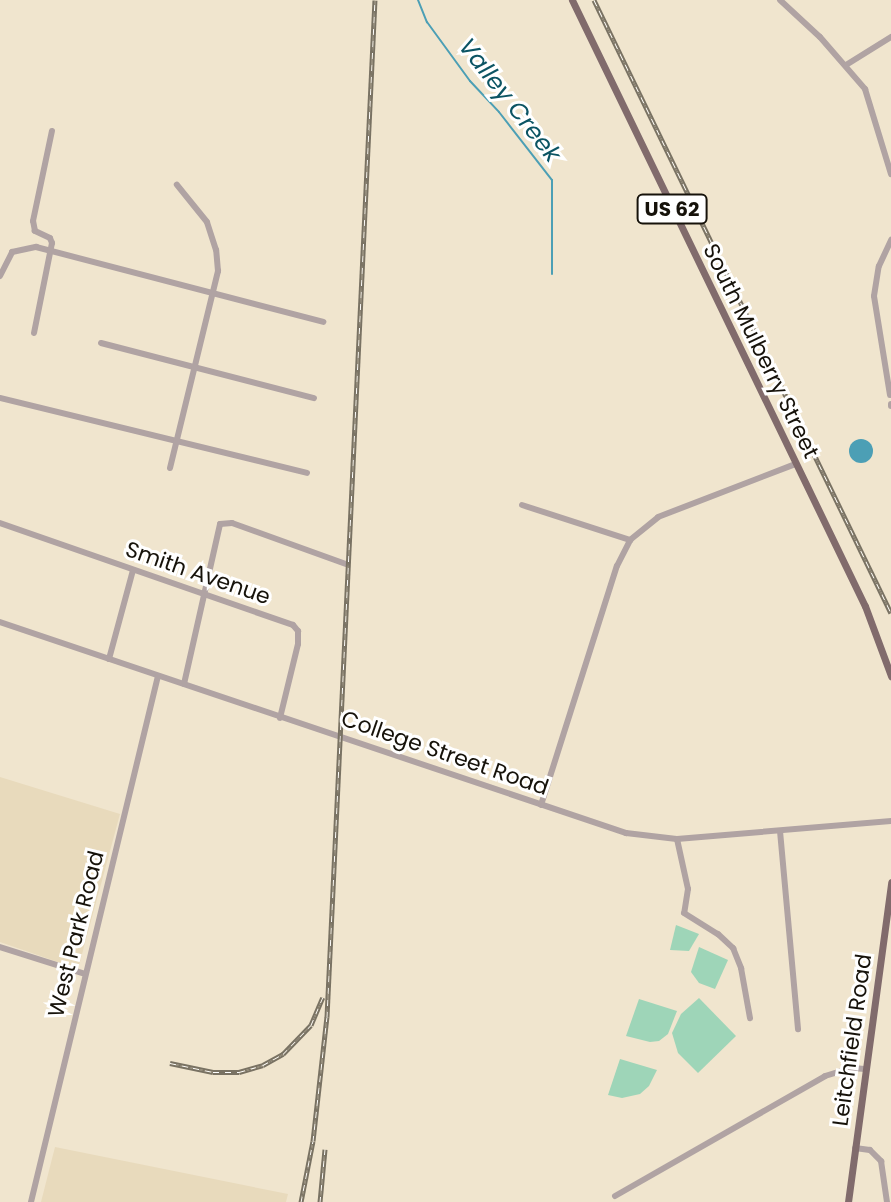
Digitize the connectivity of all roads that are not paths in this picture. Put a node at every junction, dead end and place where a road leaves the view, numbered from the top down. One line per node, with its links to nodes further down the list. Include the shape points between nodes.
1 (572, 0): 20 (main road, South Mulberry Street / US 62)
2 (780, 0): 4 (street)
3 (891, 37): 4 (street)
4 (846, 65): 6 (street, via 865,89)
5 (52, 131): 9 (street, via 33,226 52,240)
6 (891, 174)
7 (177, 185): 11 (street, via 207,222 216,250)
8 (891, 240): 16 (street, via 874,296)
9 (51, 250): 10 (street, via 17,250 5,260); 11 (street); 13 (street)
10 (0, 276)
11 (215, 294): 12 (street); 15 (street)
12 (323, 322)
13 (34, 333)
14 (101, 343): 15 (street)
15 (196, 368): 18 (street); 19 (street)
16 (890, 395)
17 (0, 398): 19 (street)
18 (314, 398)
19 (177, 440): 21 (street); 22 (street)
20 (795, 464): 25 (street, via 658,517); 32 (main road, South Mulberry Street / US 62, via 865,606)
21 (170, 468)
22 (307, 473)
23 (522, 505): 25 (street)
24 (0, 523): 27 (street, Smith Avenue)
25 (630, 540): 35 (street, via 617,566)
26 (346, 564): 28 (street, via 223,523)
27 (133, 570): 28 (street, Smith Avenue); 30 (street)
28 (203, 594): 33 (street); 34 (street, Smith Avenue, via 297,628)
29 (0, 622): 30 (street, College Street Road)
30 (109, 659): 31 (street, College Street Road)
31 (158, 676): 33 (street, College Street Road); 42 (street, West Park Road)
32 (891, 676)
33 (184, 684): 34 (street, College Street Road)
34 (280, 718): 35 (street, College Street Road)
35 (541, 805): 38 (street, College Street Road, via 626,833)
36 (891, 821): 37 (street, College Street Road)
37 (780, 831): 38 (street, College Street Road); 44 (street)
38 (677, 839): 43 (street, via 688,889 684,913 733,948)
39 (891, 882): 40 (main road, Leitchfield Road)
40 (888, 930): 45 (main road, Leitchfield Road)
41 (0, 947): 42 (street)
42 (85, 974): 48 (street, West Park Road)
43 (750, 1018)
44 (798, 1029)
45 (865, 1069): 46 (main road, Leitchfield Road); 47 (street, via 825,1076)
46 (855, 1148): 49 (main road, Leitchfield Road); 50 (street, via 870,1150 881,1161)
47 (615, 1196)
48 (31, 1202)
49 (848, 1202)
50 (887, 1202)

